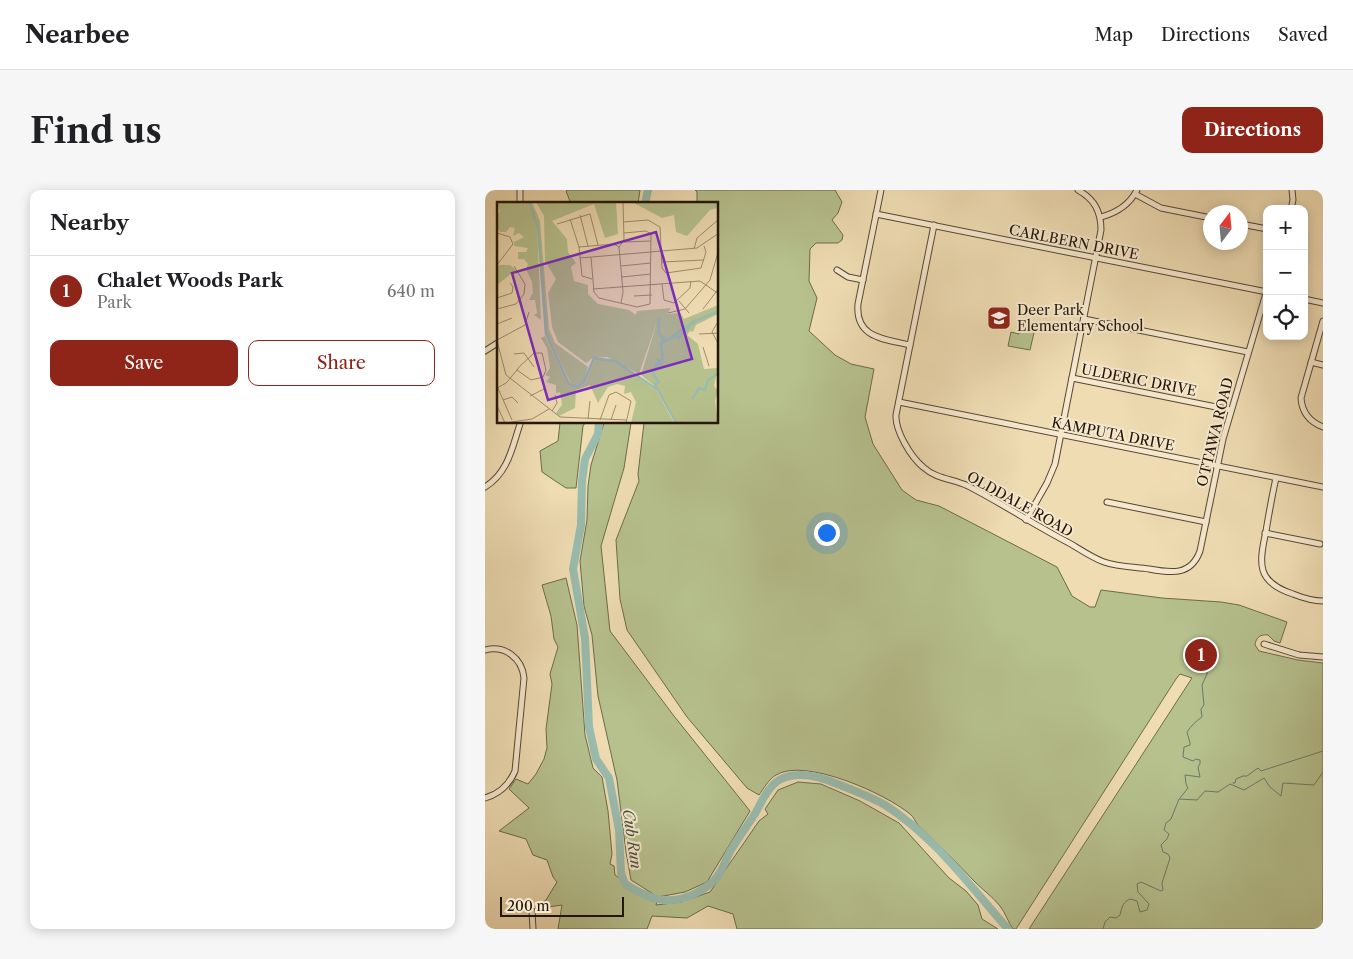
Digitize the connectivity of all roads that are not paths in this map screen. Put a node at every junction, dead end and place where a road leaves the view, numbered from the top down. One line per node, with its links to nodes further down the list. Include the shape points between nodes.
1 (881, 190): 6 (street)
2 (1078, 190): 8 (street, via 1093,201)
3 (1292, 190): 5 (street)
4 (1136, 192): 7 (street, via 1161,208); 8 (street, via 1127,204)
5 (1292, 205)
6 (876, 214): 9 (street, CARLBERN DRIVE); 14 (street)
7 (1203, 216)
8 (1101, 217): 12 (street)
9 (934, 225): 12 (street, CARLBERN DRIVE); 22 (street, OLDDALE ROAD)
10 (1248, 225): 11 (street)
11 (1263, 228)
12 (1096, 258): 15 (street, CARLBERN DRIVE); 19 (street)
13 (837, 270): 14 (street, via 848,277)
14 (863, 280): 22 (street, via 858,310 864,328 876,338)
15 (1263, 290)
16 (1266, 295): 24 (street, OTTAWA ROAD)
17 (1308, 300): 18 (street)
18 (1323, 303)
19 (1084, 318): 24 (street); 27 (street)
20 (1323, 321): 25 (street)
21 (497, 343): 23 (street)
22 (910, 345): 28 (street, OLDDALE ROAD)
23 (485, 352)
24 (1248, 352): 29 (street, OTTAWA ROAD)
25 (1311, 362): 26 (street); 31 (street, via 1301,402 1306,416)
26 (1323, 365)
27 (1072, 378): 29 (street, ULDERIC DRIVE); 32 (street)
28 (899, 402): 32 (street, KAMPUTA DRIVE); 38 (street, OLDDALE ROAD, via 898,430 923,467 967,486)
29 (1231, 410): 33 (street, OTTAWA ROAD)
30 (520, 424): 35 (street, via 506,465)
31 (1323, 427)
32 (1061, 435): 33 (street, KAMPUTA DRIVE); 38 (street, via 1051,476)
33 (1217, 466): 34 (street, KAMPUTA DRIVE); 39 (street, OTTAWA ROAD)
34 (1276, 478): 36 (street, KAMPUTA DRIVE); 40 (street)
35 (485, 487)
36 (1323, 488)
37 (1107, 502): 39 (street)
38 (1026, 520): 42 (street, OLDDALE ROAD, via 1104,562)
39 (1206, 522): 42 (street, OTTAWA ROAD, via 1196,559)
40 (1265, 533): 41 (street); 43 (street, via 1261,563 1268,580 1281,590)
41 (1320, 544)
42 (1178, 572)
43 (1323, 601)
44 (1264, 644): 46 (street, via 1299,655)
45 (485, 650): 47 (street, via 498,649 510,653 520,664 523,676 515,771 503,790)
46 (1323, 657)
47 (485, 798)
48 (532, 911): 49 (street)
49 (533, 929)

